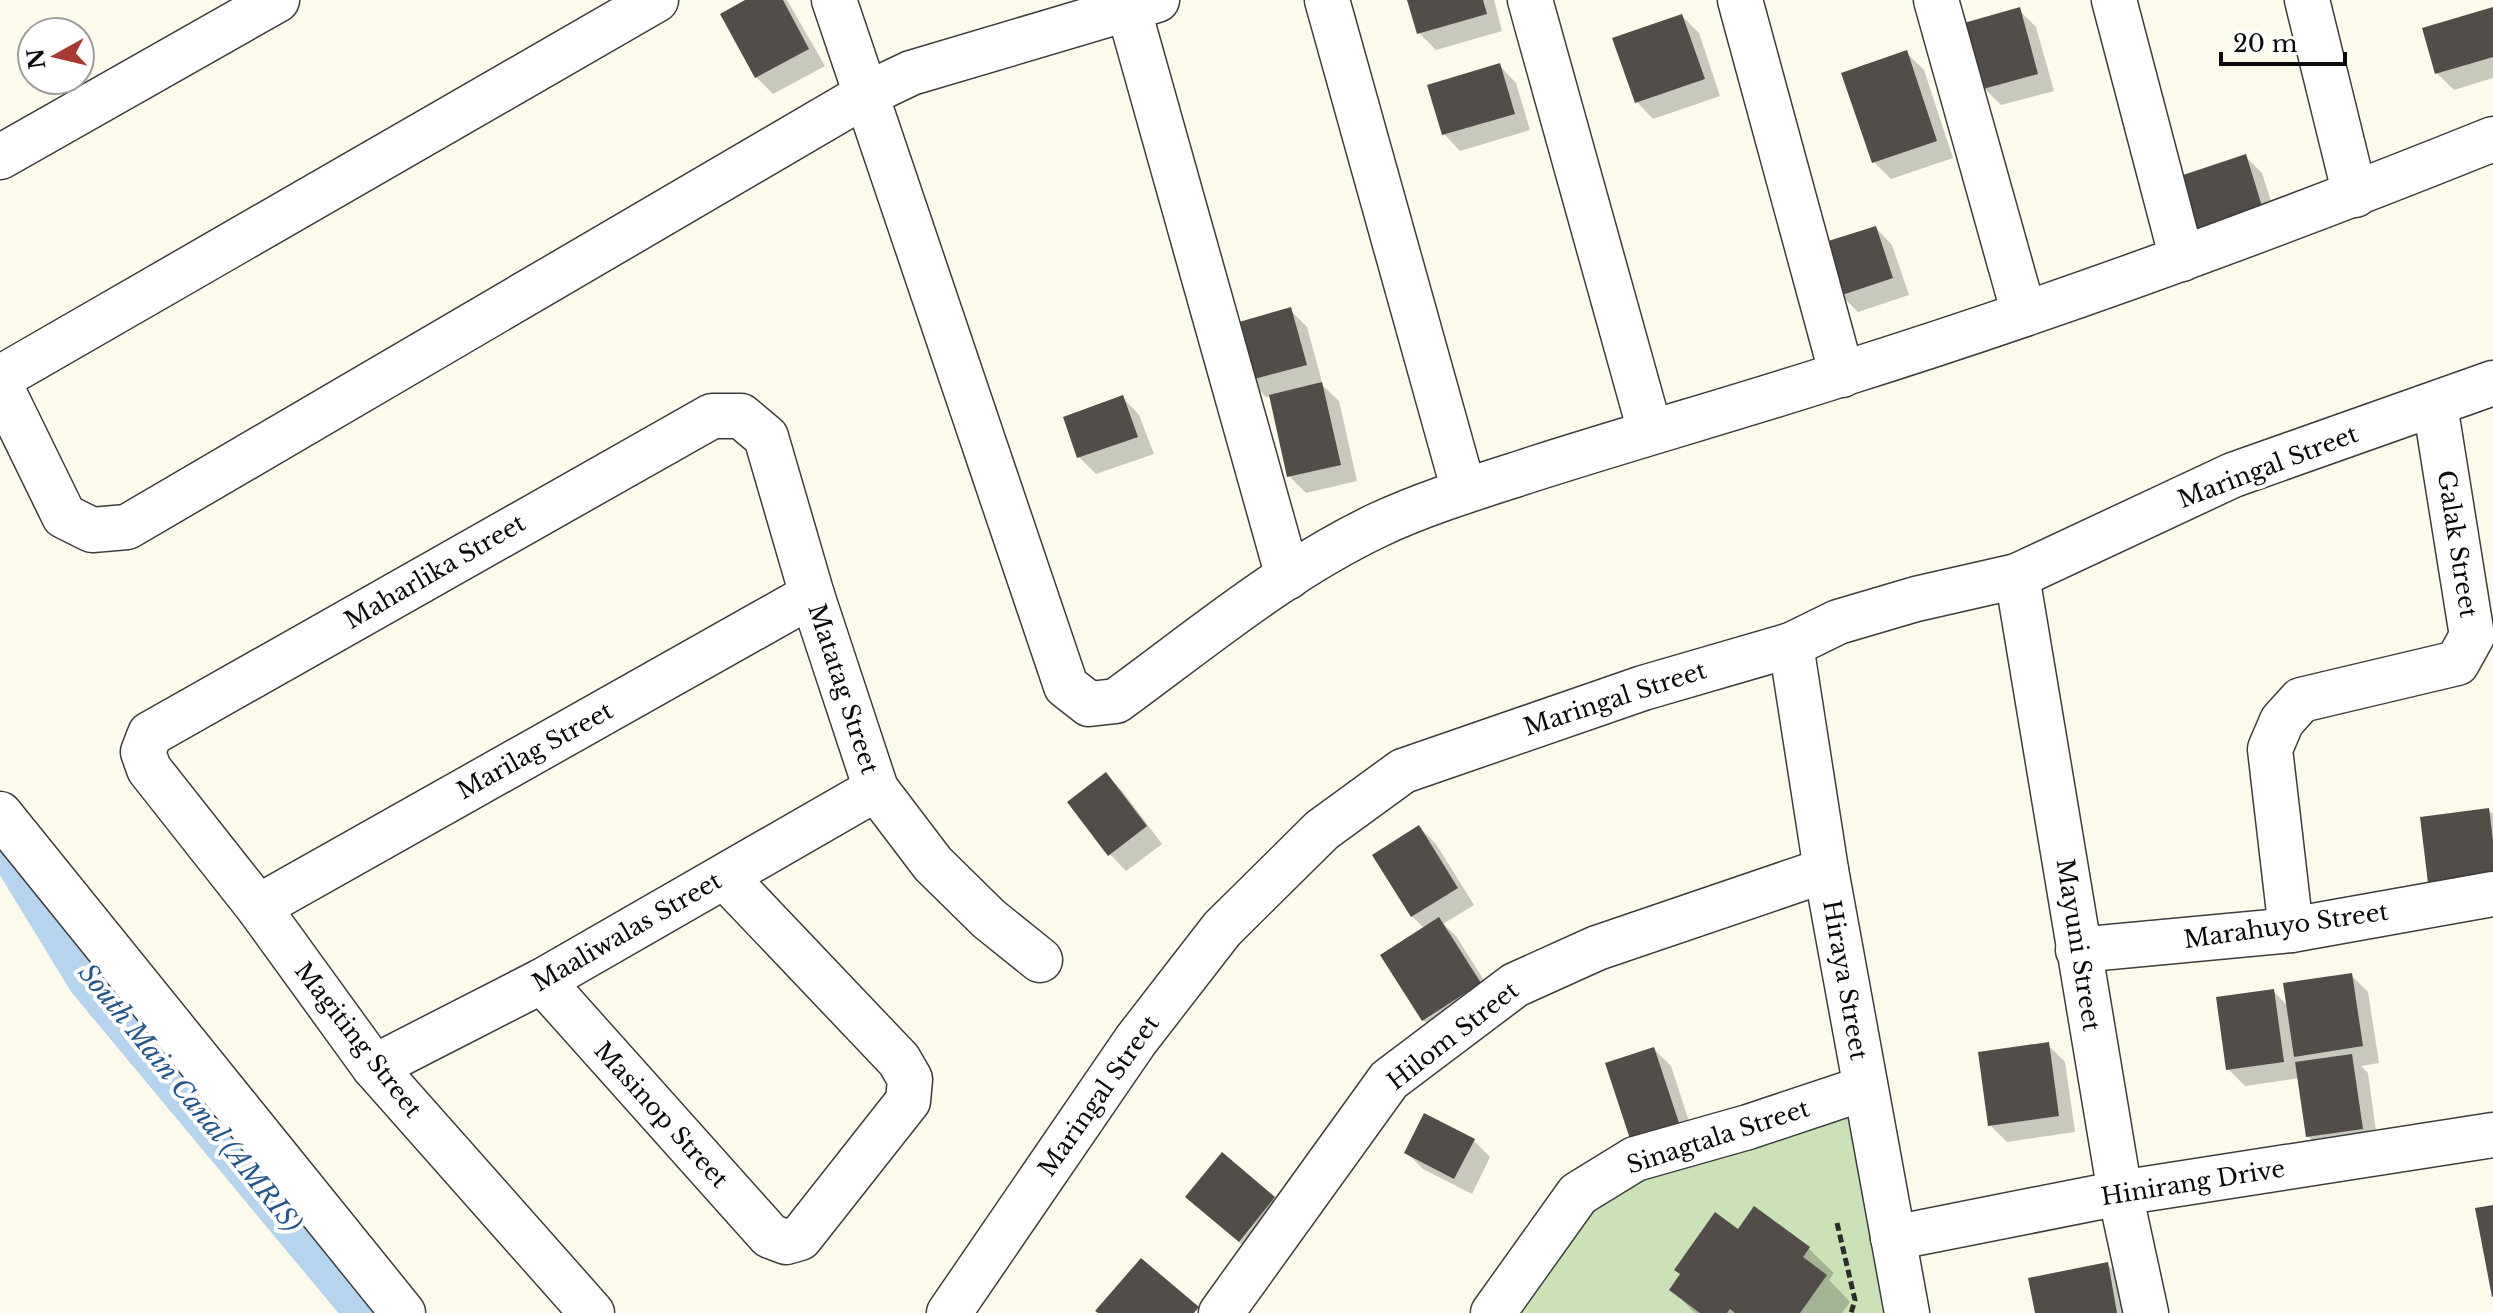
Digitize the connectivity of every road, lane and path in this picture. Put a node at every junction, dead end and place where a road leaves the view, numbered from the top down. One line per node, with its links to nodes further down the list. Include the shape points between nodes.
1 (277, 0): 13 (street)
2 (656, 0): 18 (street)
3 (834, 0): 11 (street)
4 (1327, 0): 24 (street)
5 (1530, 0): 23 (street)
6 (1740, 0): 17 (street)
7 (1936, 0): 16 (street)
8 (2114, 0): 15 (street)
9 (2307, 0): 14 (street)
10 (1137, 3): 11 (street, via 911,73); 26 (street)
11 (867, 94): 20 (street, via 127,527 92,530 64,516); 26 (street, via 1066,686 1089,704 1116,701)
12 (2493, 139): 14 (street)
13 (0, 157)
14 (2355, 195): 15 (street)
15 (2182, 259): 16 (street)
16 (2024, 314): 17 (street)
17 (1842, 375): 23 (street)
18 (0, 378)
19 (2493, 383): 21 (street, Maringal Street)
20 (0, 385)
21 (2435, 405): 25 (street, Maringal Street, via 2233,475); 36 (street, Galak Street, via 2472,636 2457,663 2301,700 2282,721 2270,749)
22 (741, 416): 27 (street, Matatag Street, via 766,437); 29 (street, Maharlika Street, via 712,416 150,734)
23 (1650, 431): 24 (street)
24 (1464, 491): 26 (street, via 1377,525)
25 (2017, 576): 28 (street, Maringal Street, via 1838,622); 37 (street, Mayuni Street)
26 (1288, 577)
27 (812, 595): 30 (street, Matatag Street); 35 (street, Marilag Street)
28 (1791, 645): 32 (street, Hiraya Street); 48 (street, Maringal Street, via 1643,688 1403,771 1322,830 1222,929 1136,1040)
29 (143, 752): 35 (street, Magiting Street, via 149,769)
30 (876, 789): 33 (street, Maaliwalas Street); 38 (street, Matatag Street, via 933,864)
31 (0, 814): 46 (street)
32 (1826, 870): 41 (street, Hiraya Street); 49 (street, Hilom Street, via 1597,948 1515,985 1389,1080)
33 (725, 877): 39 (street, Maaliwalas Street); 39 (street, Masinop Street, via 899,1060 910,1079 908,1101 800,1238 786,1242 770,1236)
34 (2493, 894): 36 (street, Marahuyo Street)
35 (258, 907): 40 (street, Magiting Street)
36 (2291, 930): 37 (street, Marahuyo Street)
37 (2078, 950): 43 (street, Mayuni Street)
38 (1040, 960)
39 (542, 981): 40 (street, Maaliwalas Street)
40 (374, 1067): 47 (street, Magiting Street)
41 (1865, 1088): 45 (street, Hiraya Street); 50 (street, Sinagtala Street, via 1635,1159 1578,1194)
42 (2493, 1135): 43 (street, Hinirang Drive)
43 (2120, 1193): 45 (street, Hinirang Drive); 53 (street, Mayuni Street)
44 (1837, 1223): 51 (path, via 1855,1300)
45 (1893, 1238): 52 (street, Hiraya Street)
46 (403, 1313)
47 (592, 1313)
48 (949, 1313)
49 (1221, 1313)
50 (1493, 1313)
51 (1851, 1313)
52 (1907, 1313)
53 (2146, 1313)

